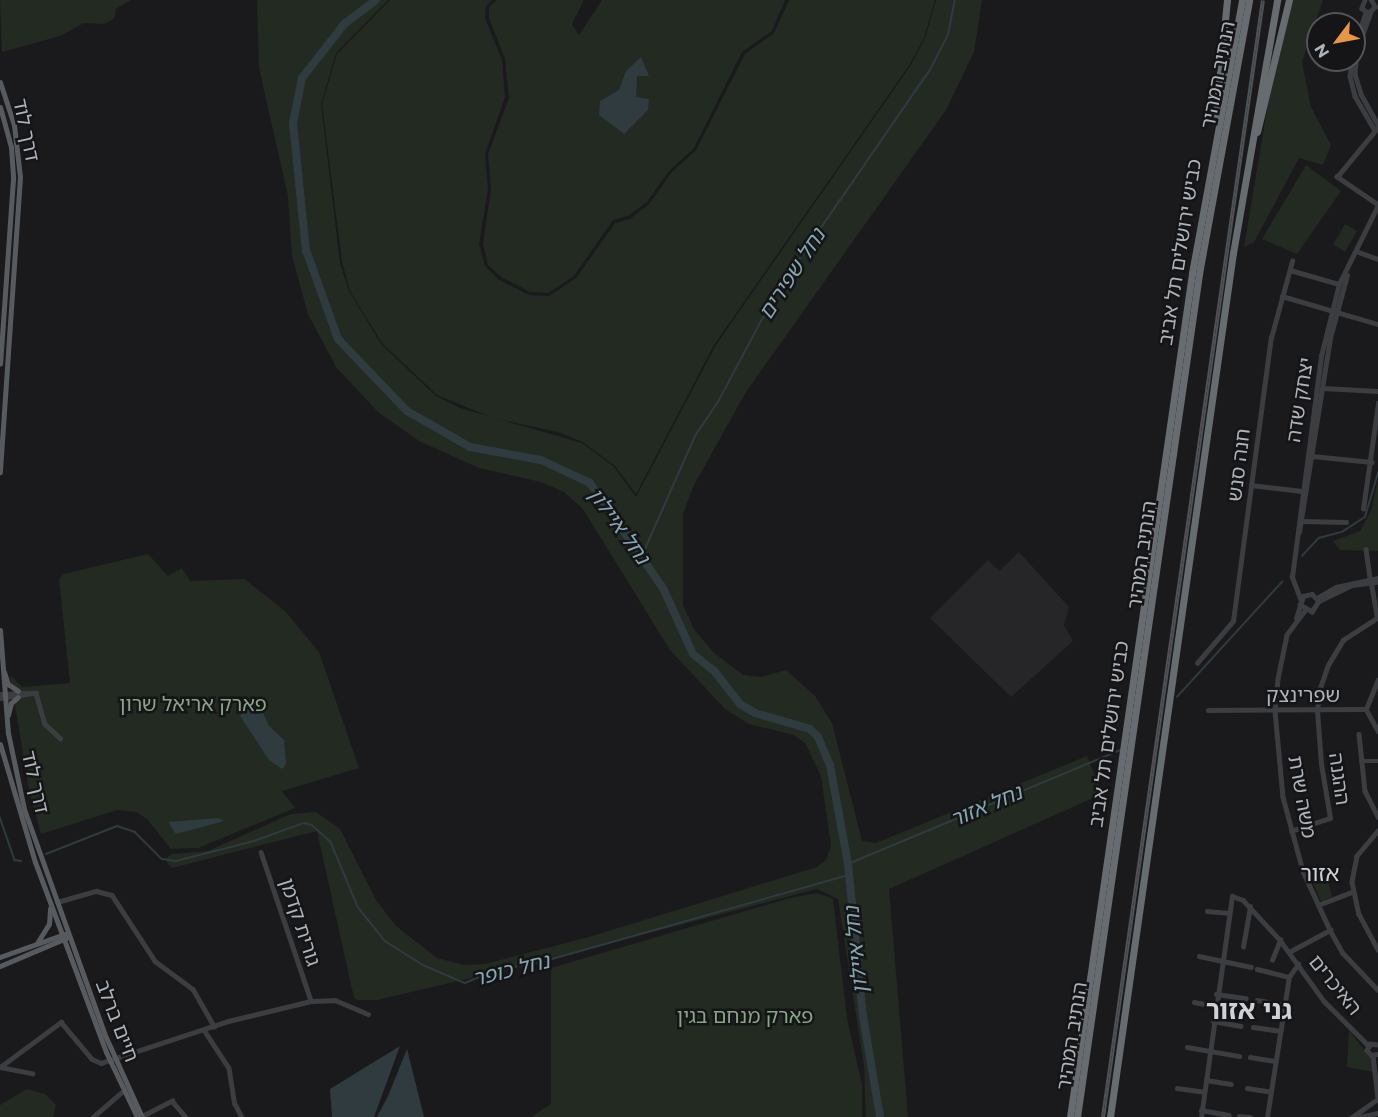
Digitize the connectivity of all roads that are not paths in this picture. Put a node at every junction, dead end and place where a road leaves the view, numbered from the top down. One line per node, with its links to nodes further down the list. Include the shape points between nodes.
1 (1227, 0): 15 (highway)
2 (1242, 0): 15 (highway, כביש ירושלים תל אביב)
3 (1250, 0): 138 (highway, הנתיב המהיר, via 1200,268)
4 (1277, 0): 14 (highway)
5 (1289, 0): 14 (highway)
6 (1362, 1): 8 (street)
7 (1375, 4): 8 (street)
8 (1368, 12): 9 (street); 13 (street, via 1355,74)
9 (1366, 17)
10 (1350, 72): 13 (street, via 1356,96)
11 (0, 82): 32 (main road, דרך לוד, via 20,158 20,196)
12 (0, 107): 26 (main road, דרך לוד, via 11,147 13,179)
13 (1377, 127): 16 (street, via 1337,177)
14 (1245, 178): 139 (highway)
15 (1207, 186): 137 (highway, כביש ירושלים תל אביב)
16 (1378, 205): 17 (street, יצחק שדה)
17 (1356, 251): 18 (street); 21 (street, יצחק שדה)
18 (1378, 259)
19 (1292, 261): 20 (street, חנה סנש)
20 (1290, 270): 22 (street); 23 (street, חנה סנש)
21 (1347, 270): 22 (street, יצחק שדה); 24 (street, יצחק שדה)
22 (1339, 284): 24 (street, יצחק שדה)
23 (1282, 296): 24 (street); 33 (street, חנה סנש, via 1270,338)
24 (1334, 311): 25 (street); 27 (street, יצחק שדה); 34 (street, יצחק שדה, via 1321,356)
25 (1378, 324)
26 (0, 364)
27 (1323, 388): 28 (street); 30 (street, יצחק שדה)
28 (1378, 391)
29 (1378, 403): 31 (street)
30 (1312, 456): 31 (street); 35 (street, יצחק שדה)
31 (1372, 462): 36 (street)
32 (0, 472)
33 (1251, 486): 34 (street); 48 (street, חנה סנש, via 1233,621)
34 (1301, 491): 35 (street); 37 (street, יצחק שדה)
35 (1307, 492): 37 (street, יצחק שדה)
36 (1363, 509)
37 (1300, 521): 38 (street); 44 (street, יצחק שדה, via 1294,590)
38 (1346, 522)
39 (1366, 549): 41 (street, ההגנה)
40 (1378, 578): 41 (street)
41 (1370, 580): 42 (street); 43 (street); 56 (street, ההגנה, via 1377,618 1352,633 1335,651 1322,679)
42 (1378, 582)
43 (1318, 599): 44 (street, via 1312,594); 45 (street, משה שרת, via 1315,610)
44 (1301, 601): 45 (street); 46 (street, משה שרת)
45 (1305, 611): 46 (street, משה שרת)
46 (1294, 623): 55 (street, משה שרת, via 1283,652)
47 (0, 630): 49 (main road, דרך לוד)
48 (1197, 663)
49 (1, 664): 51 (main road, via 8,684); 52 (main road, דרך לוד)
50 (1378, 680): 53 (street, שפרינצק)
51 (18, 694): 52 (street); 57 (main road); 60 (street, via 35,692 45,724)
52 (2, 696): 57 (main road, דרך לוד)
53 (1366, 709): 56 (street, שפרינצק); 58 (street)
54 (1208, 710): 55 (street, שפרינצק)
55 (1275, 711): 56 (street, שפרינצק); 65 (street, משה שרת, via 1279,769)
56 (1317, 711): 65 (street, ההגנה, via 1330,818)
57 (7, 720): 70 (main road, דרך לוד, via 24,809)
58 (1378, 731)
59 (1359, 734): 62 (street)
60 (60, 738)
61 (0, 744): 69 (main road, דרך לוד)
62 (1360, 761): 63 (street); 64 (street, via 1365,791)
63 (1378, 761)
64 (1378, 817)
65 (1291, 831): 71 (street, משה שרת)
66 (1378, 831): 68 (street, via 1357,856)
67 (261, 852): 96 (street, גורית קדמן)
68 (1352, 892): 71 (street); 82 (street)
69 (49, 900): 77 (main road, דרך לוד); 79 (main road, via 49,924)
70 (57, 902): 76 (main road, דרך לוד); 102 (street, via 96,891 112,895 155,961 193,989)
71 (1318, 905): 75 (street, משה שרת)
72 (1250, 907): 74 (street, האיכרים, via 1232,896); 78 (street, האיכרים); 81 (street)
73 (1207, 911): 74 (street)
74 (1228, 913): 87 (street)
75 (1329, 930): 83 (street); 92 (street, משה שרת, via 1343,953)
76 (69, 934): 77 (main road); 115 (main road, חיים ברלב)
77 (63, 937): 79 (main road); 80 (main road); 86 (main road, חיים ברלב)
78 (1280, 940): 83 (street, האיכרים); 88 (street)
79 (36, 944): 85 (main road)
80 (51, 946): 86 (main road, via 60,947); 90 (main road)
81 (1243, 947)
82 (1378, 949)
83 (1289, 952): 89 (street, האיכרים)
84 (1199, 956): 87 (street)
85 (0, 957)
86 (70, 957): 110 (main road, חיים ברלב)
87 (1221, 958): 91 (street); 93 (street)
88 (1272, 960)
89 (1298, 964): 91 (street); 108 (street, האיכרים, via 1324,1001)
90 (0, 966)
91 (1289, 977): 98 (street)
92 (1378, 990)
93 (1216, 994): 94 (street); 99 (street)
94 (1246, 998)
95 (1257, 1000): 98 (street)
96 (311, 1001): 100 (street, via 335,1000); 102 (street)
97 (1194, 1002): 99 (street)
98 (1285, 1005): 106 (street)
99 (1215, 1006): 101 (street)
100 (368, 1014)
101 (1213, 1021): 103 (street); 111 (street)
102 (214, 1026): 105 (street)
103 (1241, 1026)
104 (1253, 1027): 106 (street)
105 (204, 1030): 115 (street); 136 (street, via 229,1068 235,1104)
106 (1281, 1031): 116 (street)
107 (1378, 1043): 108 (street)
108 (1369, 1046): 112 (street, via 1368,1052)
109 (1187, 1047): 111 (street)
110 (106, 1052): 115 (main road, חיים ברלב); 117 (street)
111 (1209, 1052): 113 (street); 120 (street)
112 (1376, 1055): 127 (street)
113 (1239, 1056)
114 (1250, 1057): 116 (street)
115 (112, 1061): 117 (street); 133 (main road, חיים ברלב); 134 (main road, חיים ברלב)
116 (1276, 1061): 125 (street)
117 (96, 1062): 118 (street, via 61,1022)
118 (0, 1067): 119 (street)
119 (32, 1073)
120 (1206, 1080): 121 (street); 124 (street)
121 (1231, 1084)
122 (1177, 1088): 124 (street)
123 (1247, 1088): 125 (street)
124 (1204, 1092): 128 (street)
125 (1271, 1092): 142 (street)
126 (121, 1094): 132 (street)
127 (1377, 1098): 129 (street); 143 (street)
128 (1201, 1110): 130 (street); 140 (street)
129 (1378, 1113): 144 (street)
130 (1229, 1115)
131 (1239, 1116): 141 (street)
132 (93, 1117)
133 (137, 1117)
134 (142, 1117): 135 (street, via 172,1101)
135 (186, 1117)
136 (242, 1117)
137 (1070, 1117)
138 (1077, 1117)
139 (1110, 1117)
140 (1201, 1117)
141 (1250, 1117)
142 (1267, 1117)
143 (1352, 1117)
144 (1359, 1117)

